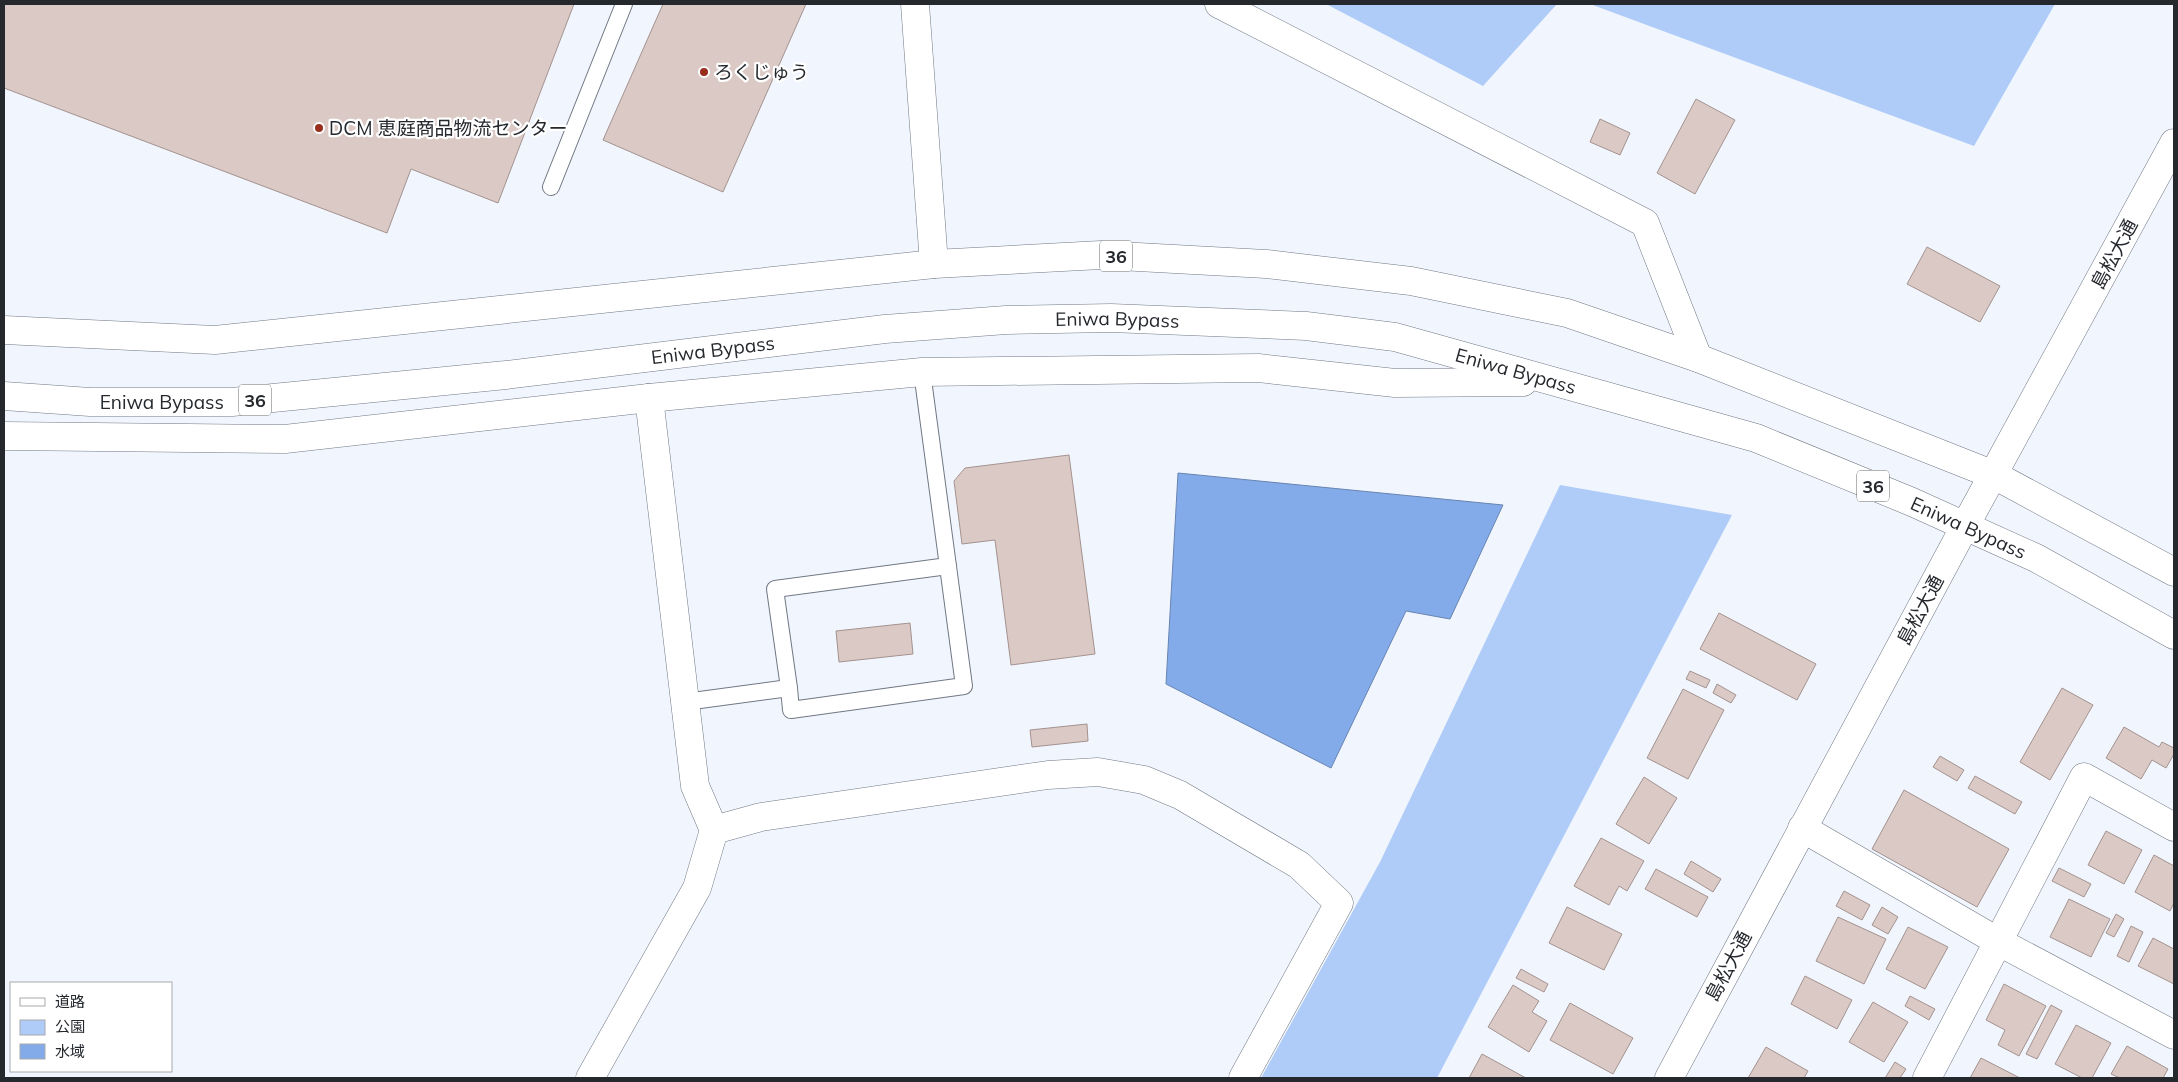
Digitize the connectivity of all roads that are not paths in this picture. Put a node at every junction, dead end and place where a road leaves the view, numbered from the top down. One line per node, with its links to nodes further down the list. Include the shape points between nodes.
1 (624, 4): 5 (lane)
2 (916, 4): 6 (main road)
3 (1219, 4): 8 (main road, via 1645,223)
4 (2174, 143): 14 (main road, 島松大通)
5 (550, 187)
6 (934, 264): 7 (main road, 36, via 215,340); 8 (main road, 36, via 1101,255 1266,264 1401,280 1567,313)
7 (4, 330)
8 (1698, 358): 14 (main road, 36)
9 (922, 372): 10 (main road, via 1258,368 1395,383); 12 (main road); 16 (lane)
10 (1554, 382): 11 (main road, Eniwa Bypass / 36, via 1395,337 1306,326 1111,318 1006,320 885,329 506,375 232,402 90,402); 15 (main road, Eniwa Bypass / 36, via 1756,438)
11 (4, 396)
12 (650, 398): 13 (main road, via 285,439); 20 (main road)
13 (4, 436)
14 (1994, 475): 15 (main road, 島松大通); 17 (main road, 36)
15 (1965, 526): 18 (main road, Eniwa Bypass / 36, via 2036,558); 22 (main road, 島松大通)
16 (948, 566): 19 (lane, via 775,589); 19 (lane, via 964,686 792,710)
17 (2174, 572)
18 (2174, 635)
19 (789, 688): 20 (lane)
20 (685, 702): 23 (main road, via 695,786)
21 (2174, 827): 24 (main road, via 2084,777)
22 (1802, 828): 24 (main road); 28 (main road, 島松大通)
23 (714, 830): 26 (main road, via 697,888); 27 (main road, via 761,817 1048,775 1098,772 1144,780 1180,795 1300,865 1339,902)
24 (1999, 942): 25 (main road); 29 (main road)
25 (2174, 1036)
26 (590, 1078)
27 (1243, 1078)
28 (1669, 1078)
29 (1926, 1078)

